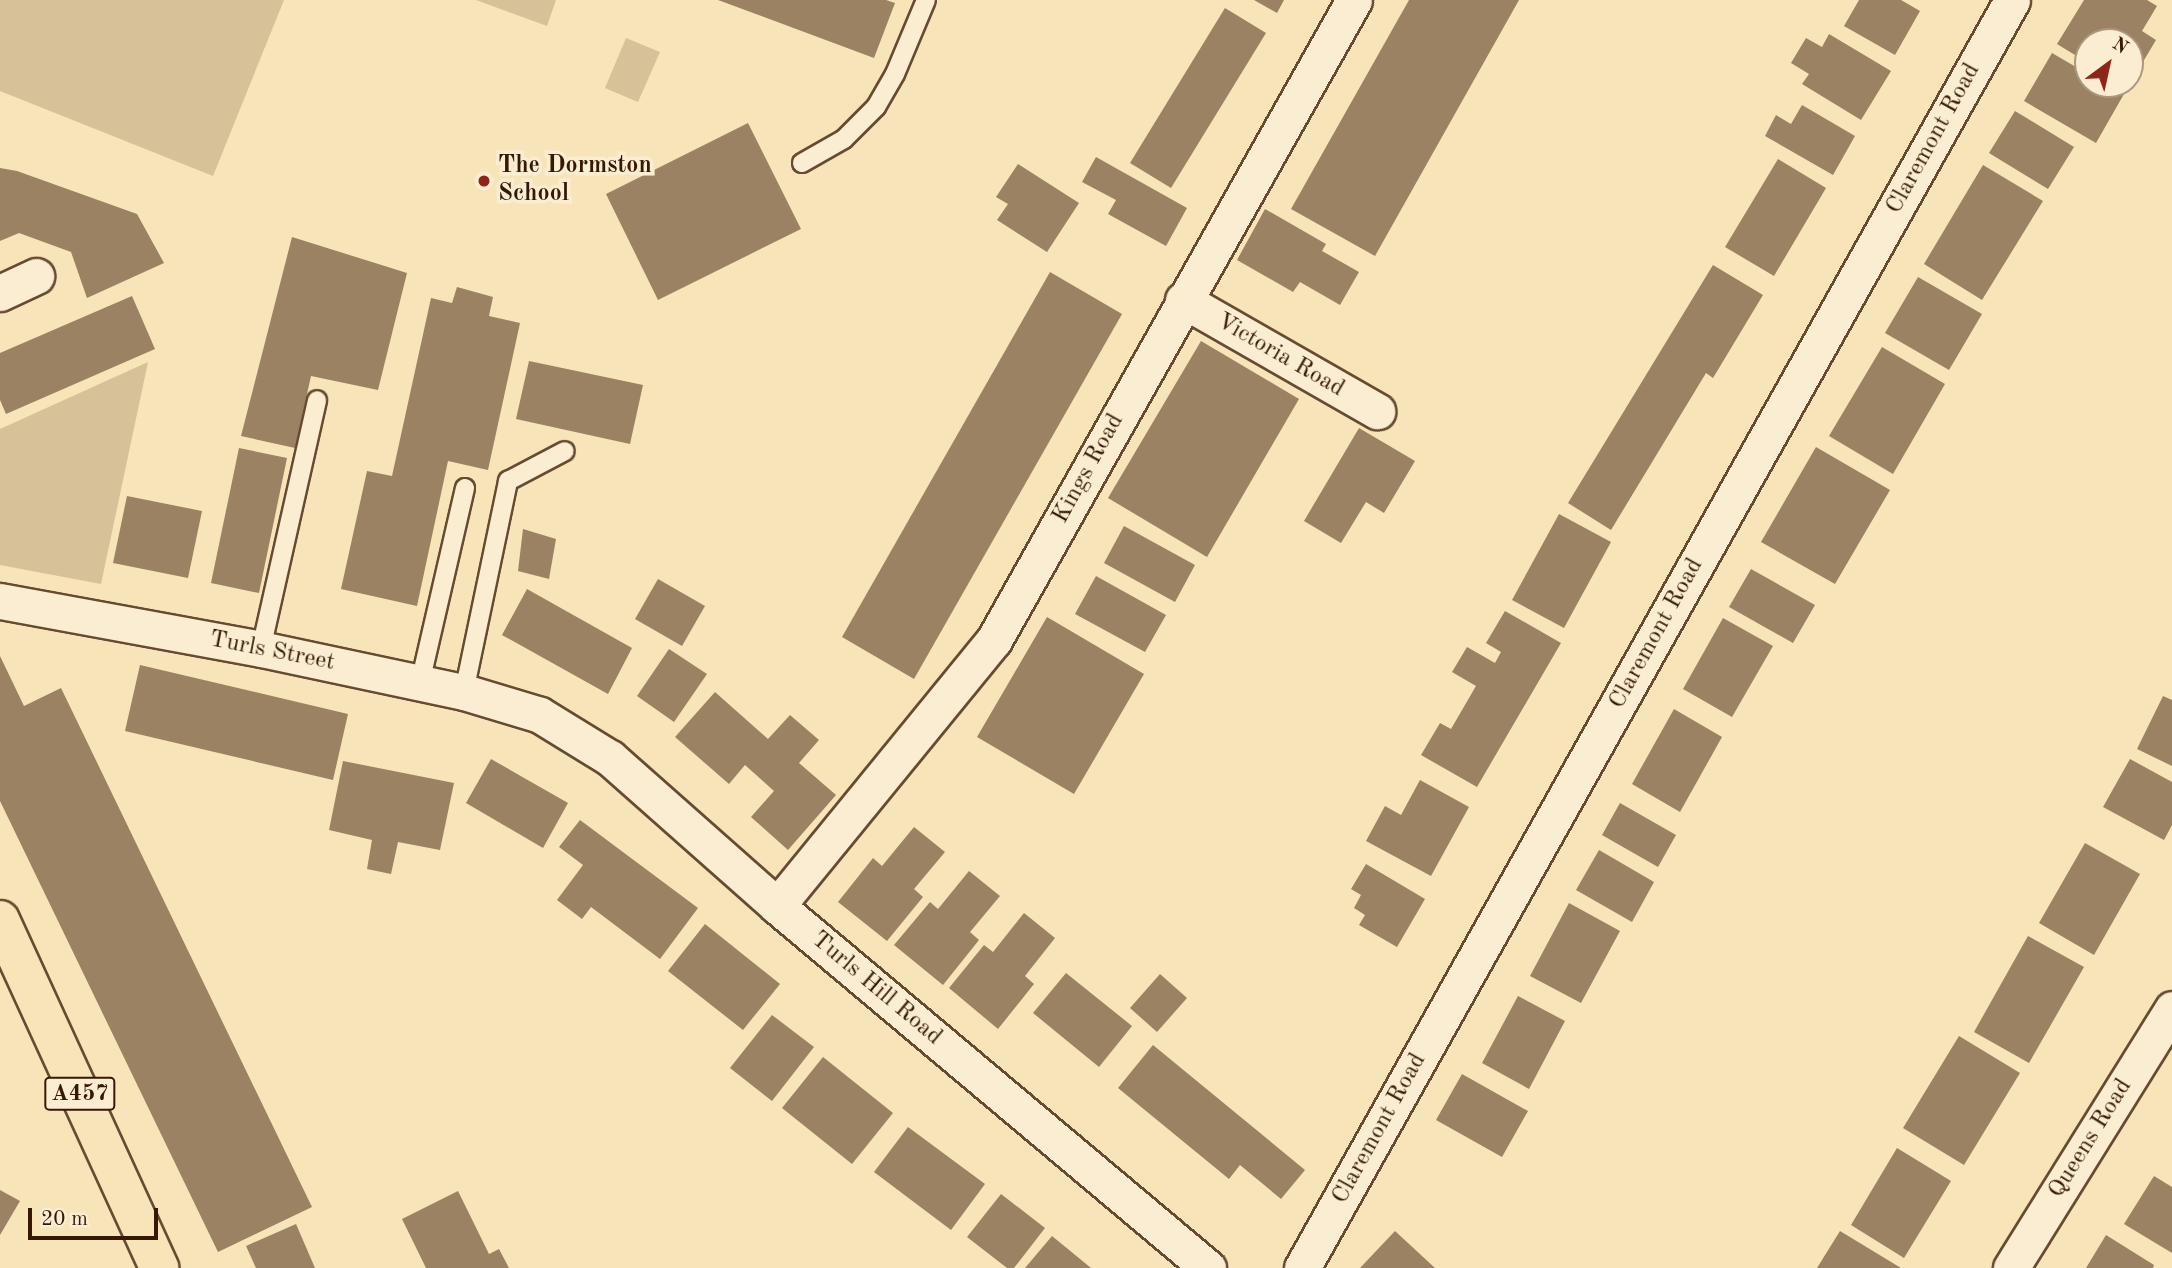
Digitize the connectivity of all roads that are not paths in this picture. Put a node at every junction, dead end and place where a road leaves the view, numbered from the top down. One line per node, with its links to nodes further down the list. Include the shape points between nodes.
1 (926, 0): 4 (lane, via 876,107 844,139)
2 (1354, 0): 7 (street, Kings Road)
3 (2012, 0): 22 (street, Claremont Road)
4 (802, 163)
5 (36, 276): 6 (street)
6 (0, 293)
7 (1183, 300): 9 (street, Victoria Road); 17 (street, Kings Road, via 994,640)
8 (317, 400): 13 (lane)
9 (1377, 411)
10 (565, 451): 15 (lane, via 508,481)
11 (465, 488): 14 (lane)
12 (0, 600): 13 (street, Turls Street)
13 (261, 649): 14 (street, Turls Street)
14 (420, 683): 15 (street, Turls Street)
15 (464, 692): 16 (street, Turls Street)
16 (540, 715): 17 (street, Turls Hill Road, via 610,758)
17 (778, 906): 21 (street, Turls Hill Road)
18 (0, 920): 20 (main road, A457)
19 (2172, 1009): 23 (street, Queens Road)
20 (159, 1268)
21 (1208, 1268)
22 (1302, 1268)
23 (2011, 1268)

